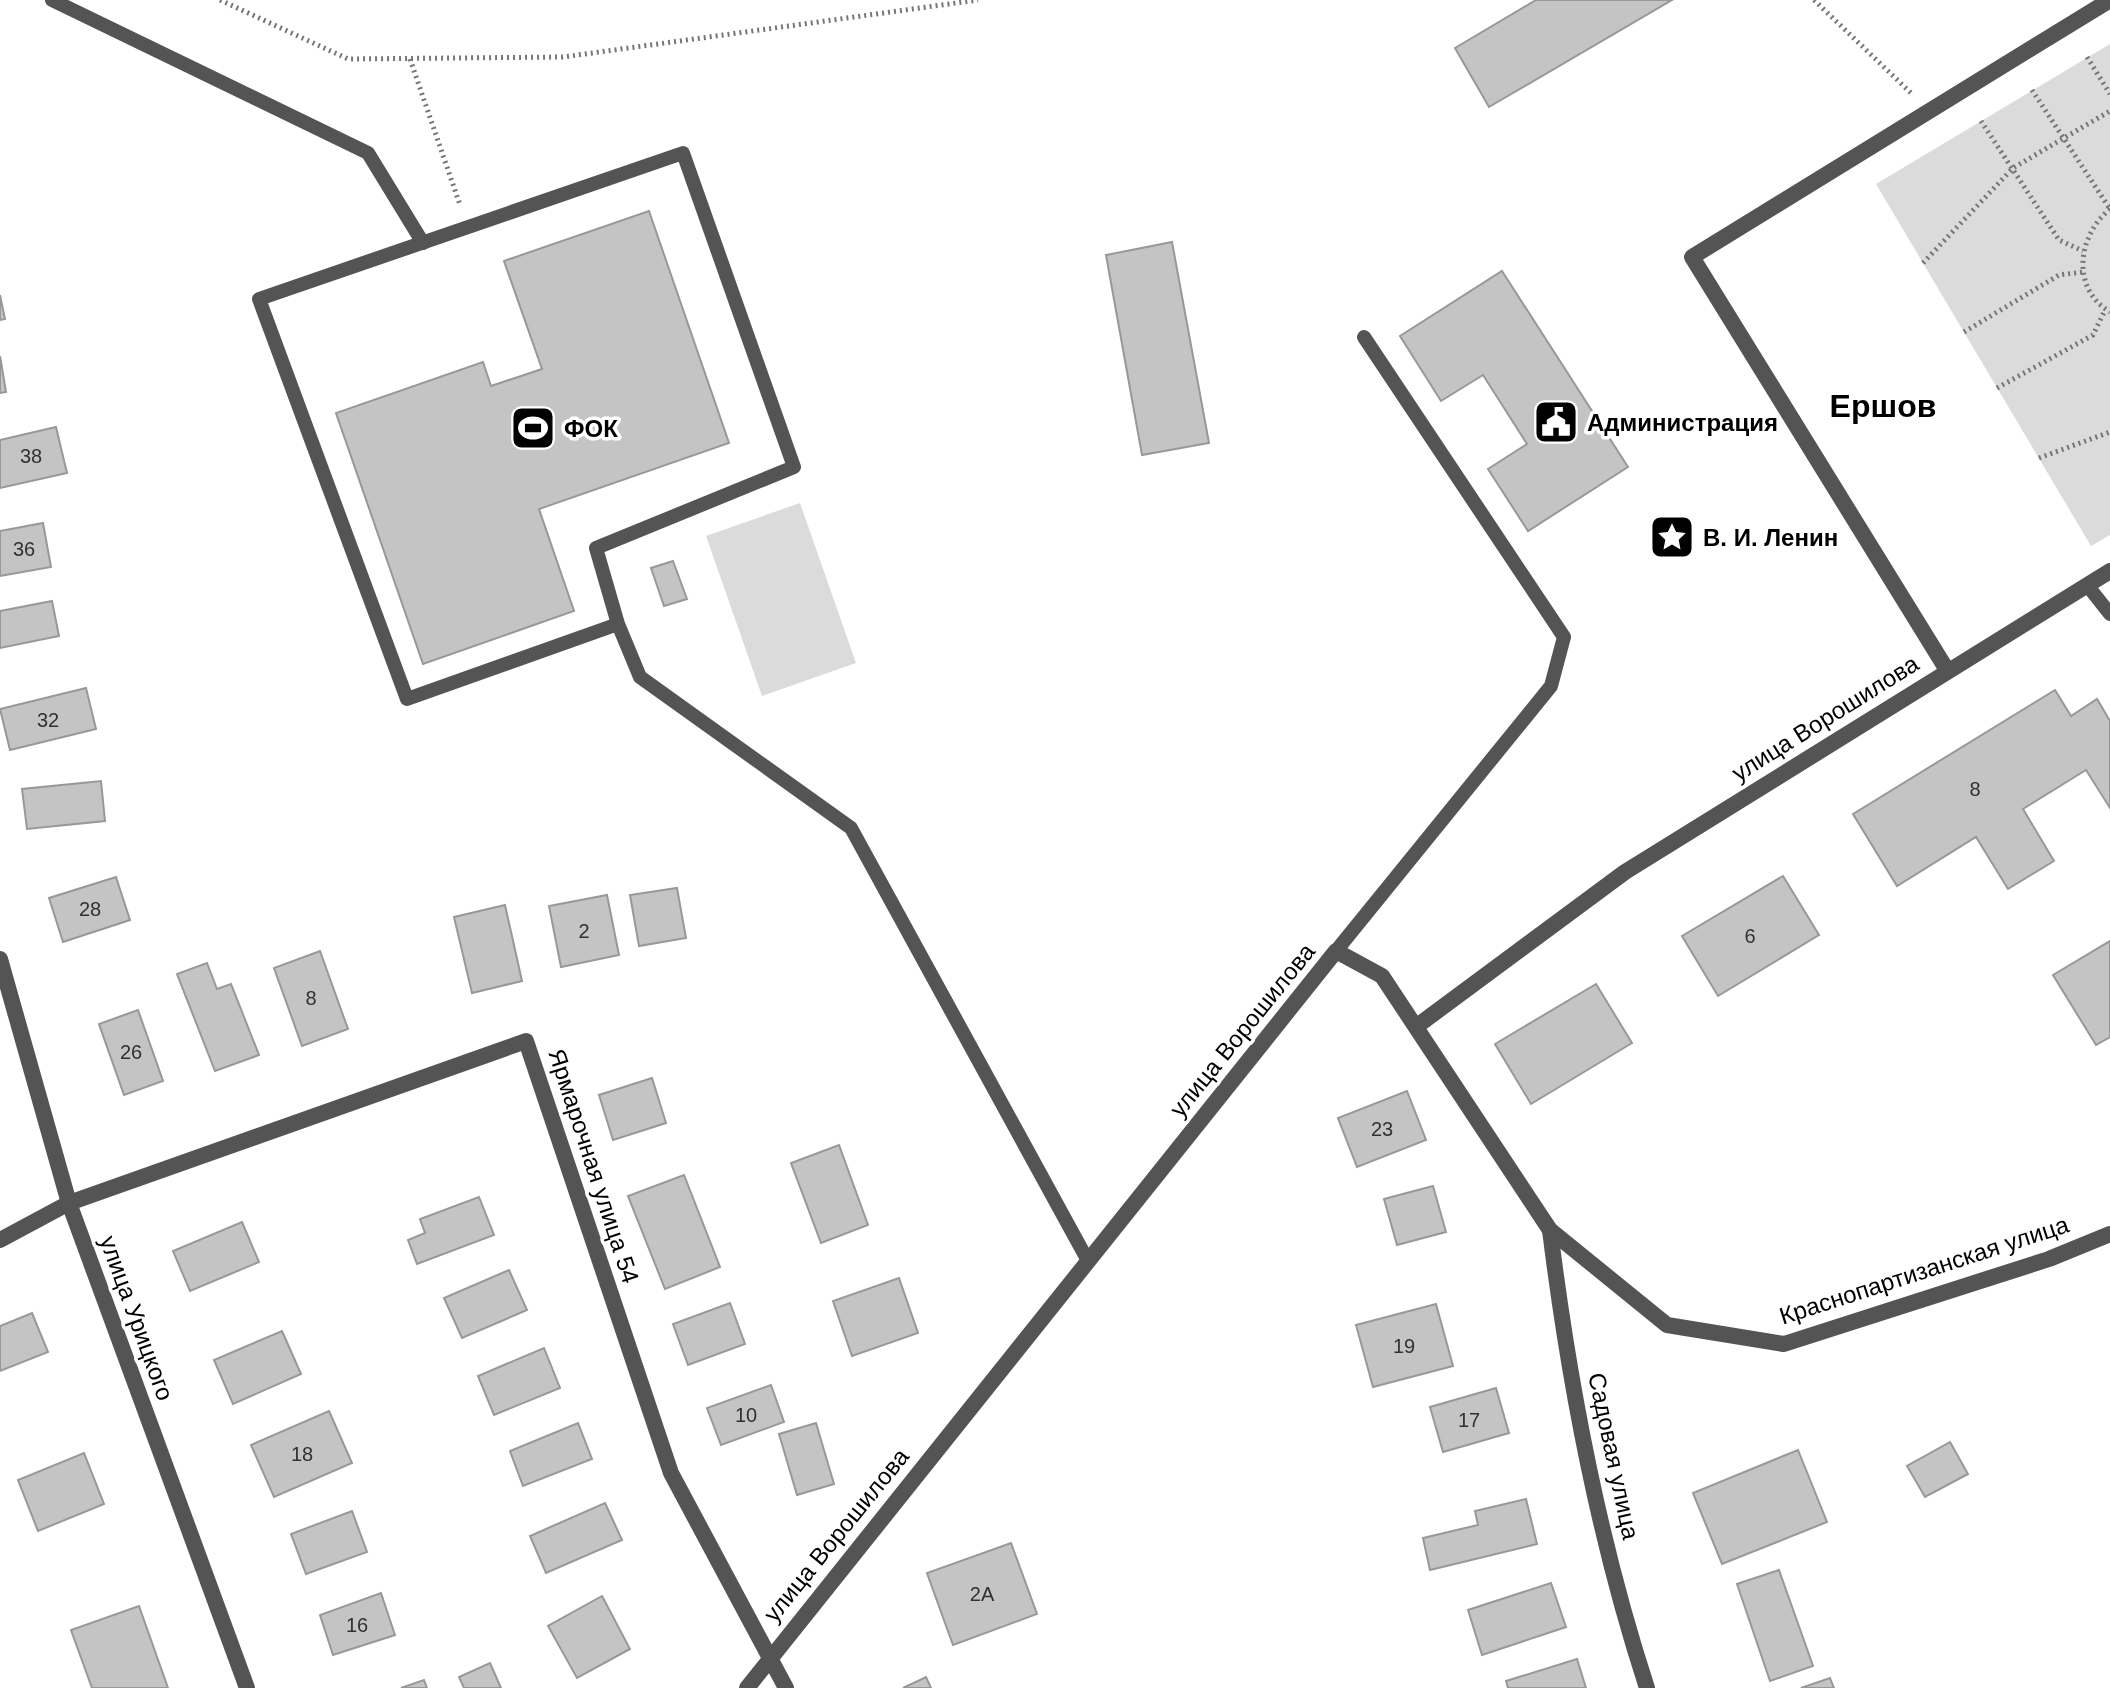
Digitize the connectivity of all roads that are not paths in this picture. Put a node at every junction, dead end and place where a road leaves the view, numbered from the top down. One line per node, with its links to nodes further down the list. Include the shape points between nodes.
1 (52, 0): 3 (lane, via 368,153)
2 (2110, 0): 9 (street, via 1692,257)
3 (423, 243): 8 (lane, via 259,299 407,699); 8 (lane, via 683,153 794,467 596,548)
4 (1364, 337): 10 (lane, via 1564,637 1551,686)
5 (2110, 571): 6 (street, улица Ворошилова)
6 (2087, 585): 7 (lane); 9 (street, улица Ворошилова)
7 (2110, 614)
8 (618, 624): 17 (lane, via 640,677 851,828)
9 (1947, 670): 12 (street, улица Ворошилова, via 1625,872)
10 (1336, 951): 12 (street, улица Ворошилова, via 1382,976); 17 (street, улица Ворошилова)
11 (0, 959): 13 (street, улица Урицкого)
12 (1417, 1026): 14 (street, Краснопартизанская улица)
13 (69, 1203): 16 (street, Ярмарочная улица 54); 18 (street, Ярмарочная улица 54, via 526,1041 671,1473); 19 (street, улица Урицкого)
14 (1550, 1230): 15 (street, Краснопартизанская улица, via 1667,1325 1784,1344 2049,1259); 22 (street, Садовая улица, via 1573,1380 1621,1610)
15 (2110, 1234)
16 (0, 1240)
17 (1087, 1259): 18 (street, улица Ворошилова)
18 (769, 1658): 20 (street, улица Ворошилова); 21 (street, Ярмарочная улица 54)
19 (247, 1688)
20 (747, 1688)
21 (786, 1688)
22 (1647, 1688)

